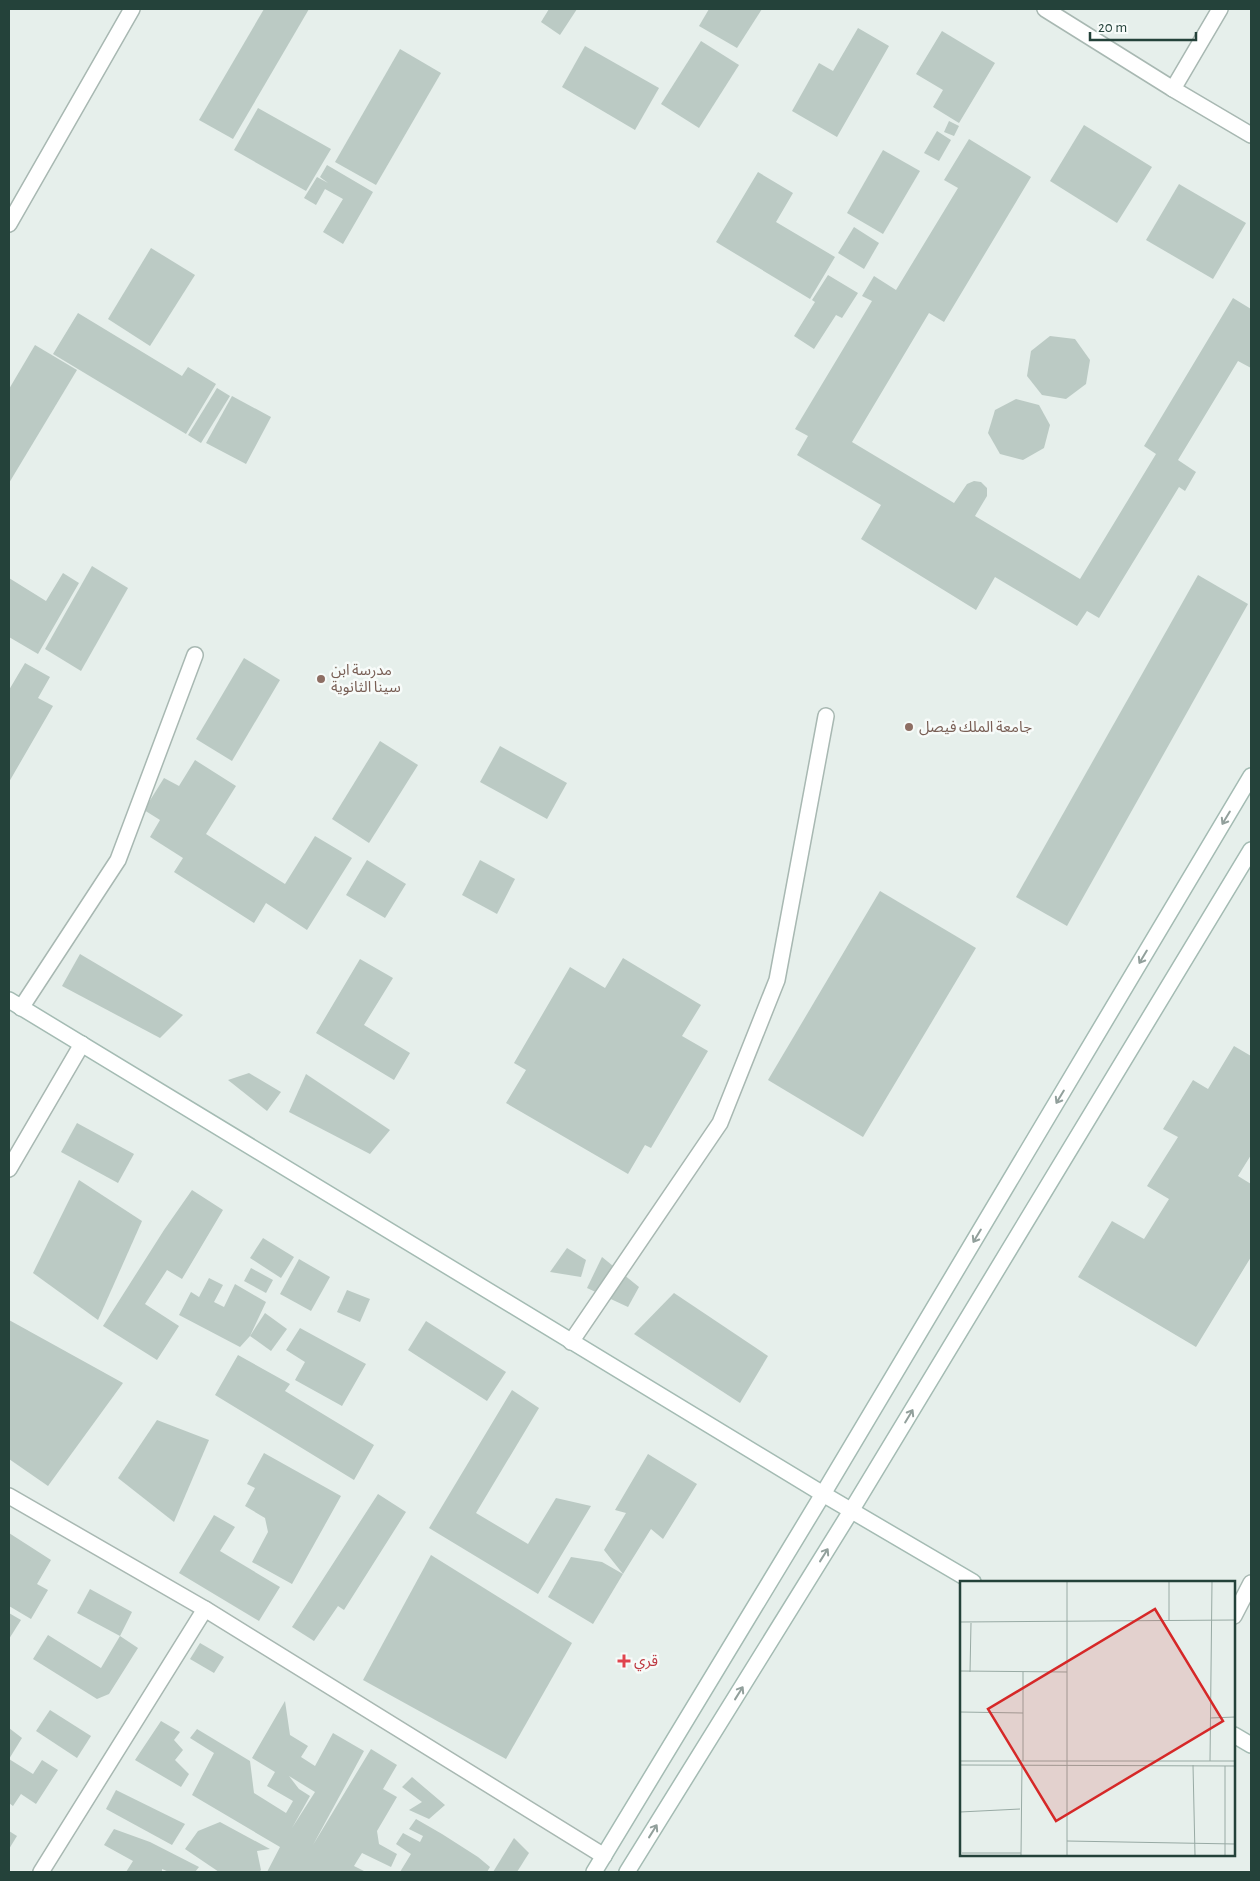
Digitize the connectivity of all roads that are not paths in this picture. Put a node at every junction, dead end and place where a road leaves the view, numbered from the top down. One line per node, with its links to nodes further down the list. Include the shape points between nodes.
1 (132, 9): 6 (street)
2 (1045, 9): 4 (street)
3 (1220, 9): 4 (street)
4 (1173, 89): 5 (street)
5 (1251, 135)
6 (9, 224)
7 (195, 655): 11 (street, via 118,860)
8 (826, 716): 14 (street, via 777,980 720,1123)
9 (1251, 776): 15 (street, one-way to 15)
10 (1251, 850): 17 (street, one-way to 10)
11 (15, 1004): 12 (street)
12 (82, 1044): 13 (street); 14 (street)
13 (9, 1168)
14 (571, 1342): 15 (street)
15 (823, 1494): 17 (street); 24 (street)
16 (9, 1496): 20 (street)
17 (851, 1511): 18 (street); 27 (street, one-way to 17)
18 (971, 1581)
19 (1251, 1583): 21 (street)
20 (204, 1609): 24 (street); 25 (street)
21 (1235, 1614)
22 (1235, 1736): 23 (street)
23 (1251, 1746)
24 (604, 1856): 26 (street)
25 (41, 1872)
26 (594, 1872)
27 (627, 1872)

